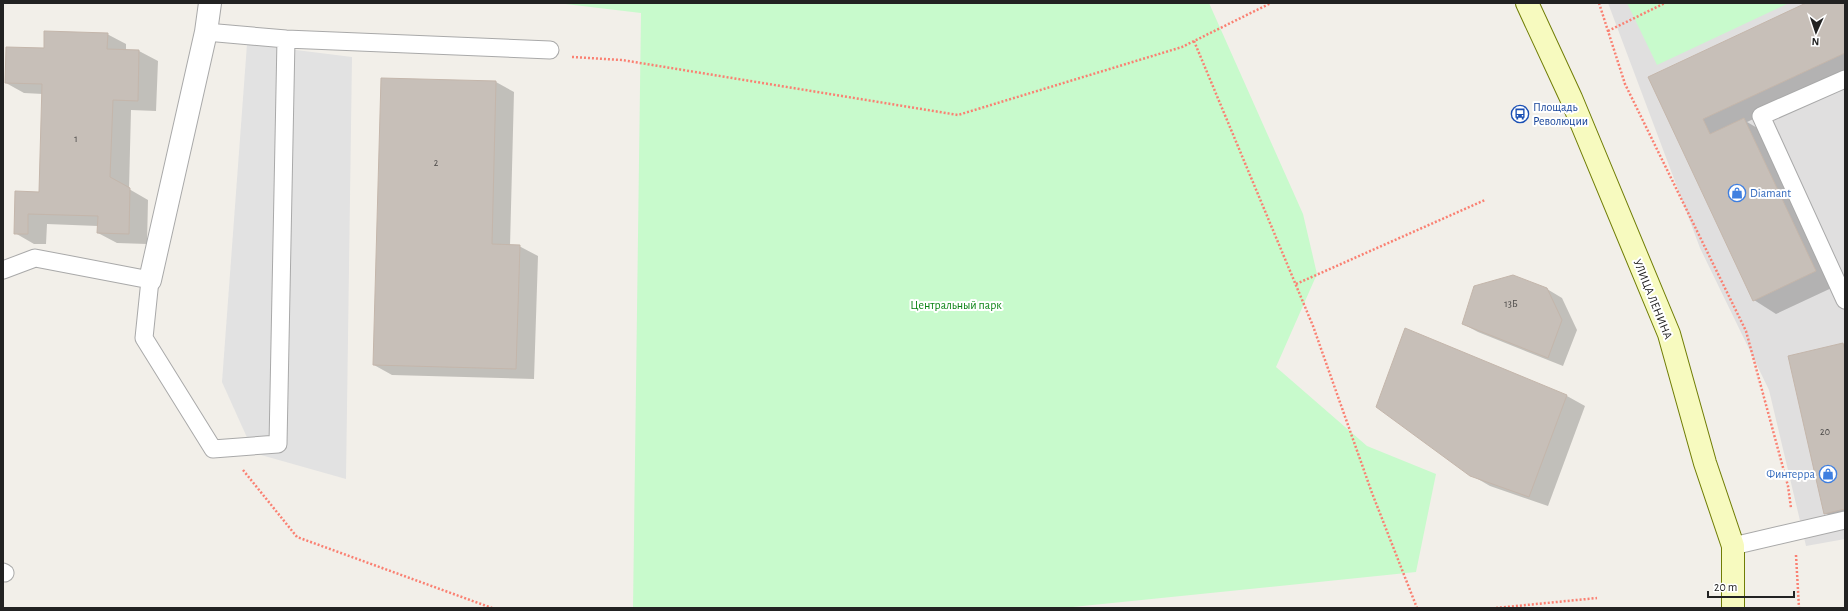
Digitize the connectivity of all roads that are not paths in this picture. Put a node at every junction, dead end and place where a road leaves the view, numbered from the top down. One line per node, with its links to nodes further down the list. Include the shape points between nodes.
1 (210, 3): 3 (street)
2 (1527, 3): 11 (main road, УЛИЦА ЛЕНИНА, via 1570,98 1669,334 1705,463)
3 (206, 32): 4 (lane); 8 (street)
4 (286, 39): 5 (lane); 8 (lane, via 278,444 213,449 144,338)
5 (550, 50)
6 (1845, 79): 9 (lane, via 1760,116)
7 (3, 270): 8 (lane, via 36,258)
8 (150, 280)
9 (1845, 300)
10 (1845, 520): 11 (lane)
11 (1733, 546): 12 (main road, УЛИЦА ЛЕНИНА)
12 (1733, 608)

